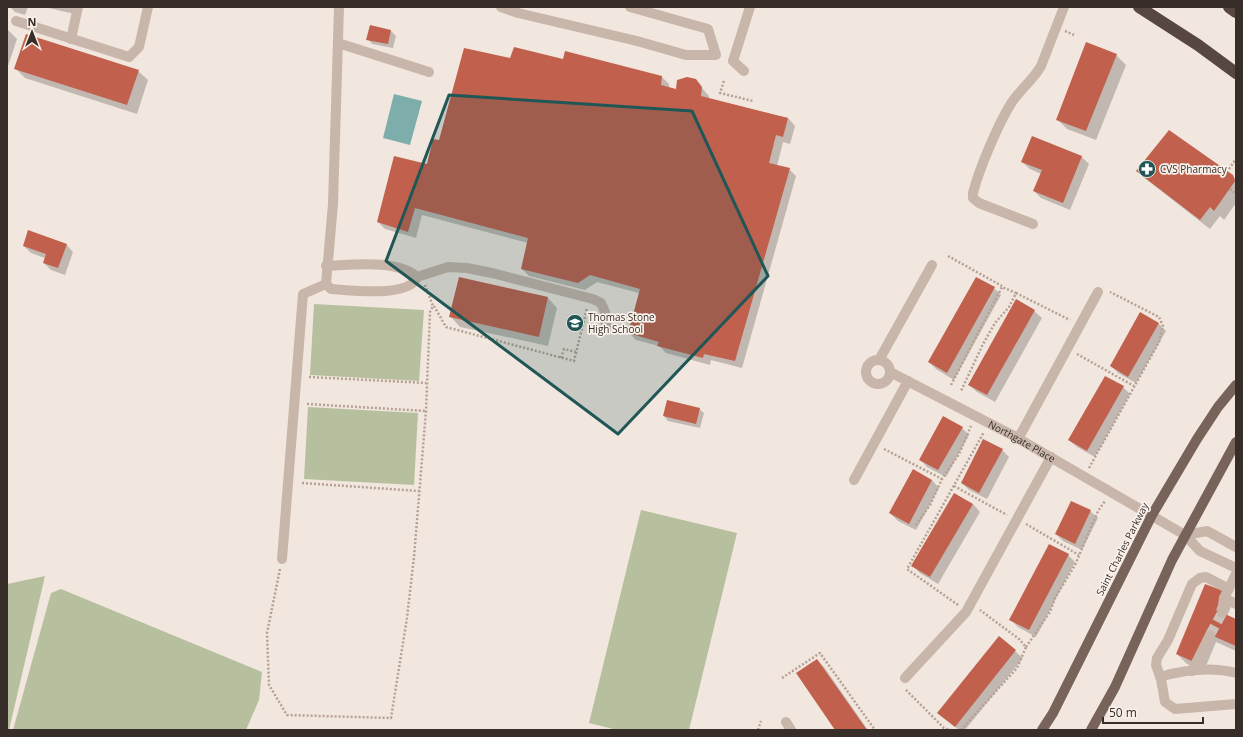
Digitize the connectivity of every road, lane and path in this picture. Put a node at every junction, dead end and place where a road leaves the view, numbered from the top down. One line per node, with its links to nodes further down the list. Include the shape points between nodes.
1 (78, 7): 12 (street)
2 (148, 7): 12 (street, via 140,48 128,57)
3 (339, 7): 13 (street)
4 (502, 7): 5 (street, via 686,55 716,54 708,29)
5 (630, 7)
6 (750, 7): 14 (street, via 734,61)
7 (1064, 7): 23 (street, via 1041,66 1012,102 994,138 973,193 973,198 979,203)
8 (1139, 7): 16 (highway)
9 (1229, 7): 10 (highway)
10 (1236, 12)
11 (16, 22): 12 (street)
12 (71, 39)
13 (338, 44): 15 (street); 26 (street, via 333,204)
14 (744, 71)
15 (429, 72)
16 (1236, 73)
17 (724, 81): 18 (path, via 720,93)
18 (753, 101)
19 (1236, 159): 20 (path)
20 (1229, 169)
21 (1230, 188): 22 (path)
22 (1236, 194)
23 (1033, 224)
24 (948, 256): 30 (path)
25 (932, 265): 41 (street)
26 (326, 266): 27 (street, via 389,266 406,269); 28 (street)
27 (417, 277): 28 (street, via 410,286 396,290 332,290); 37 (street, via 448,267 466,268 593,298 601,302 605,312)
28 (326, 284): 72 (street, via 303,294)
29 (425, 285): 34 (path)
30 (1002, 287): 33 (path); 46 (path)
31 (1098, 292): 36 (street)
32 (1110, 292): 47 (path, via 1159,317 1163,326 1159,342)
33 (1016, 293): 36 (path); 49 (path, via 986,338)
34 (433, 306): 40 (path, via 446,327); 45 (path, via 430,312)
35 (587, 306): 39 (path)
36 (1080, 325): 38 (street)
37 (606, 328)
38 (1067, 348): 47 (path); 54 (street)
39 (576, 352): 40 (path, via 564,349); 40 (path, via 574,361)
40 (561, 358)
41 (879, 360): 42 (street, via 887,363); 42 (street, via 866,368 868,379 874,384 882,384 888,379)
42 (890, 372): 44 (street, Northgate Place)
43 (309, 377): 45 (path)
44 (908, 381): 54 (street, Northgate Place); 56 (street)
45 (426, 383): 51 (path)
46 (951, 386)
47 (1134, 386): 58 (path)
48 (1236, 386): 65 (main road, Saint Charles Parkway, via 1218,407)
49 (962, 391)
50 (307, 404): 51 (path)
51 (426, 412): 63 (path)
52 (971, 425): 59 (path, via 959,454)
53 (984, 431): 62 (path)
54 (1018, 438): 57 (street, Northgate Place)
55 (1236, 442): 69 (main road)
56 (874, 444): 59 (path); 60 (street)
57 (1051, 457): 64 (street, Northgate Place); 86 (street, via 966,612)
58 (1091, 464)
59 (942, 479): 68 (path, via 930,505)
60 (854, 480)
61 (302, 483): 63 (path)
62 (954, 486): 66 (path); 77 (path, via 907,569)
63 (419, 491): 72 (path, via 407,618 391,718 287,715 269,685 267,634)
64 (1112, 492): 65 (street, Northgate Place); 71 (path, via 1098,511)
65 (1152, 515): 69 (street, Northgate Place); 94 (main road, Saint Charles Parkway, via 1053,713)
66 (1011, 517)
67 (1025, 523): 71 (path)
68 (916, 525)
69 (1185, 535): 70 (street, via 1207,531); 73 (street, Northgate Place, via 1200,551); 95 (main road, via 1115,687)
70 (1236, 547)
71 (1080, 555): 81 (path, via 1055,598 1050,612)
72 (282, 559)
73 (1236, 568)
74 (1236, 574): 75 (street)
75 (1227, 594): 76 (street); 79 (street); 84 (street, via 1206,577 1192,584 1168,640 1157,658 1156,665)
76 (1236, 604)
77 (960, 606)
78 (979, 610): 81 (path)
79 (1222, 613)
80 (1210, 635): 82 (street)
81 (1026, 647): 93 (path, via 1017,668)
82 (1192, 671): 83 (street); 84 (street)
83 (1235, 671)
84 (1160, 676): 88 (street, via 1165,702 1175,709)
85 (782, 678): 91 (path, via 820,653)
86 (905, 678)
87 (906, 690): 92 (path, via 944,728)
88 (1236, 704)
89 (761, 721): 90 (path)
90 (758, 730)
91 (875, 730)
92 (951, 730)
93 (961, 730)
94 (1042, 730)
95 (1091, 730)

